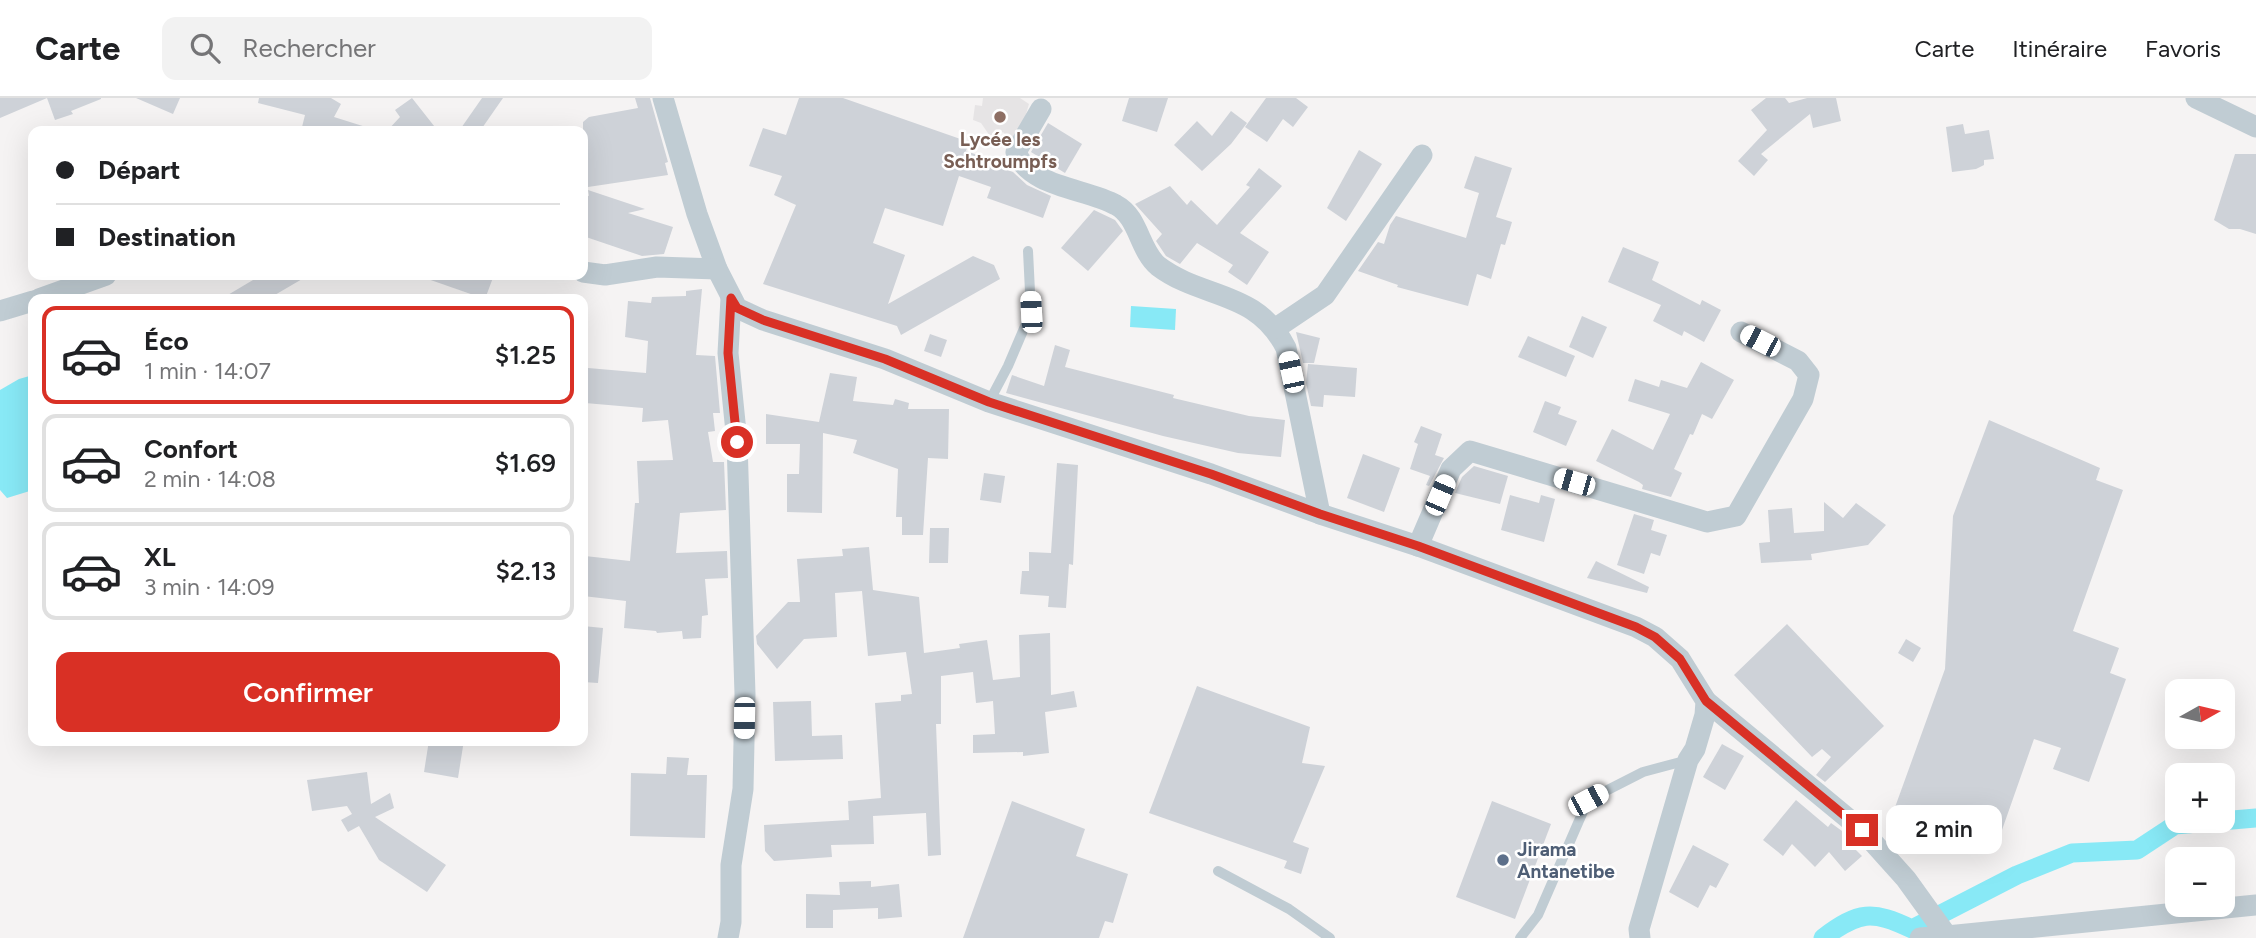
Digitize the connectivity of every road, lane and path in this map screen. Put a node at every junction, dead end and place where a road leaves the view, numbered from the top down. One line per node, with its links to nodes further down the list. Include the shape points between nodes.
1 (663, 98): 7 (street)
2 (2196, 98): 4 (street)
3 (1041, 109): 14 (street, via 1016,152 1021,165 1051,182 1120,206 1158,266 1231,297)
4 (2256, 127)
5 (1422, 155): 14 (street, via 1325,295)
6 (1028, 251): 16 (lane, via 1031,312)
7 (717, 269): 8 (street, via 657,267 605,275); 11 (street)
8 (588, 273)
9 (92, 280): 10 (street)
10 (53, 294)
11 (731, 298): 16 (street, via 737,308 763,320 885,359); 24 (street, via 728,353 737,442 745,694 743,789 731,864)
12 (28, 303): 13 (street)
13 (0, 311)
14 (1276, 328): 17 (street, via 1286,348)
15 (1741, 332): 18 (street, via 1797,360 1809,375 1803,399 1736,516 1707,522 1471,451 1451,469)
16 (989, 402): 17 (street)
17 (1320, 514): 18 (street)
18 (1418, 546): 19 (street, via 1646,632 1680,659)
19 (1706, 701): 20 (street); 23 (street, via 1862,830 1906,879)
20 (1688, 760): 26 (lane, via 1643,772 1588,800 1538,915); 27 (street)
21 (1218, 871): 25 (lane, via 1289,909)
22 (2256, 905): 23 (street)
23 (1947, 936): 28 (street)
24 (728, 938)
25 (1330, 938)
26 (1520, 938)
27 (1640, 938)
28 (1920, 938)

